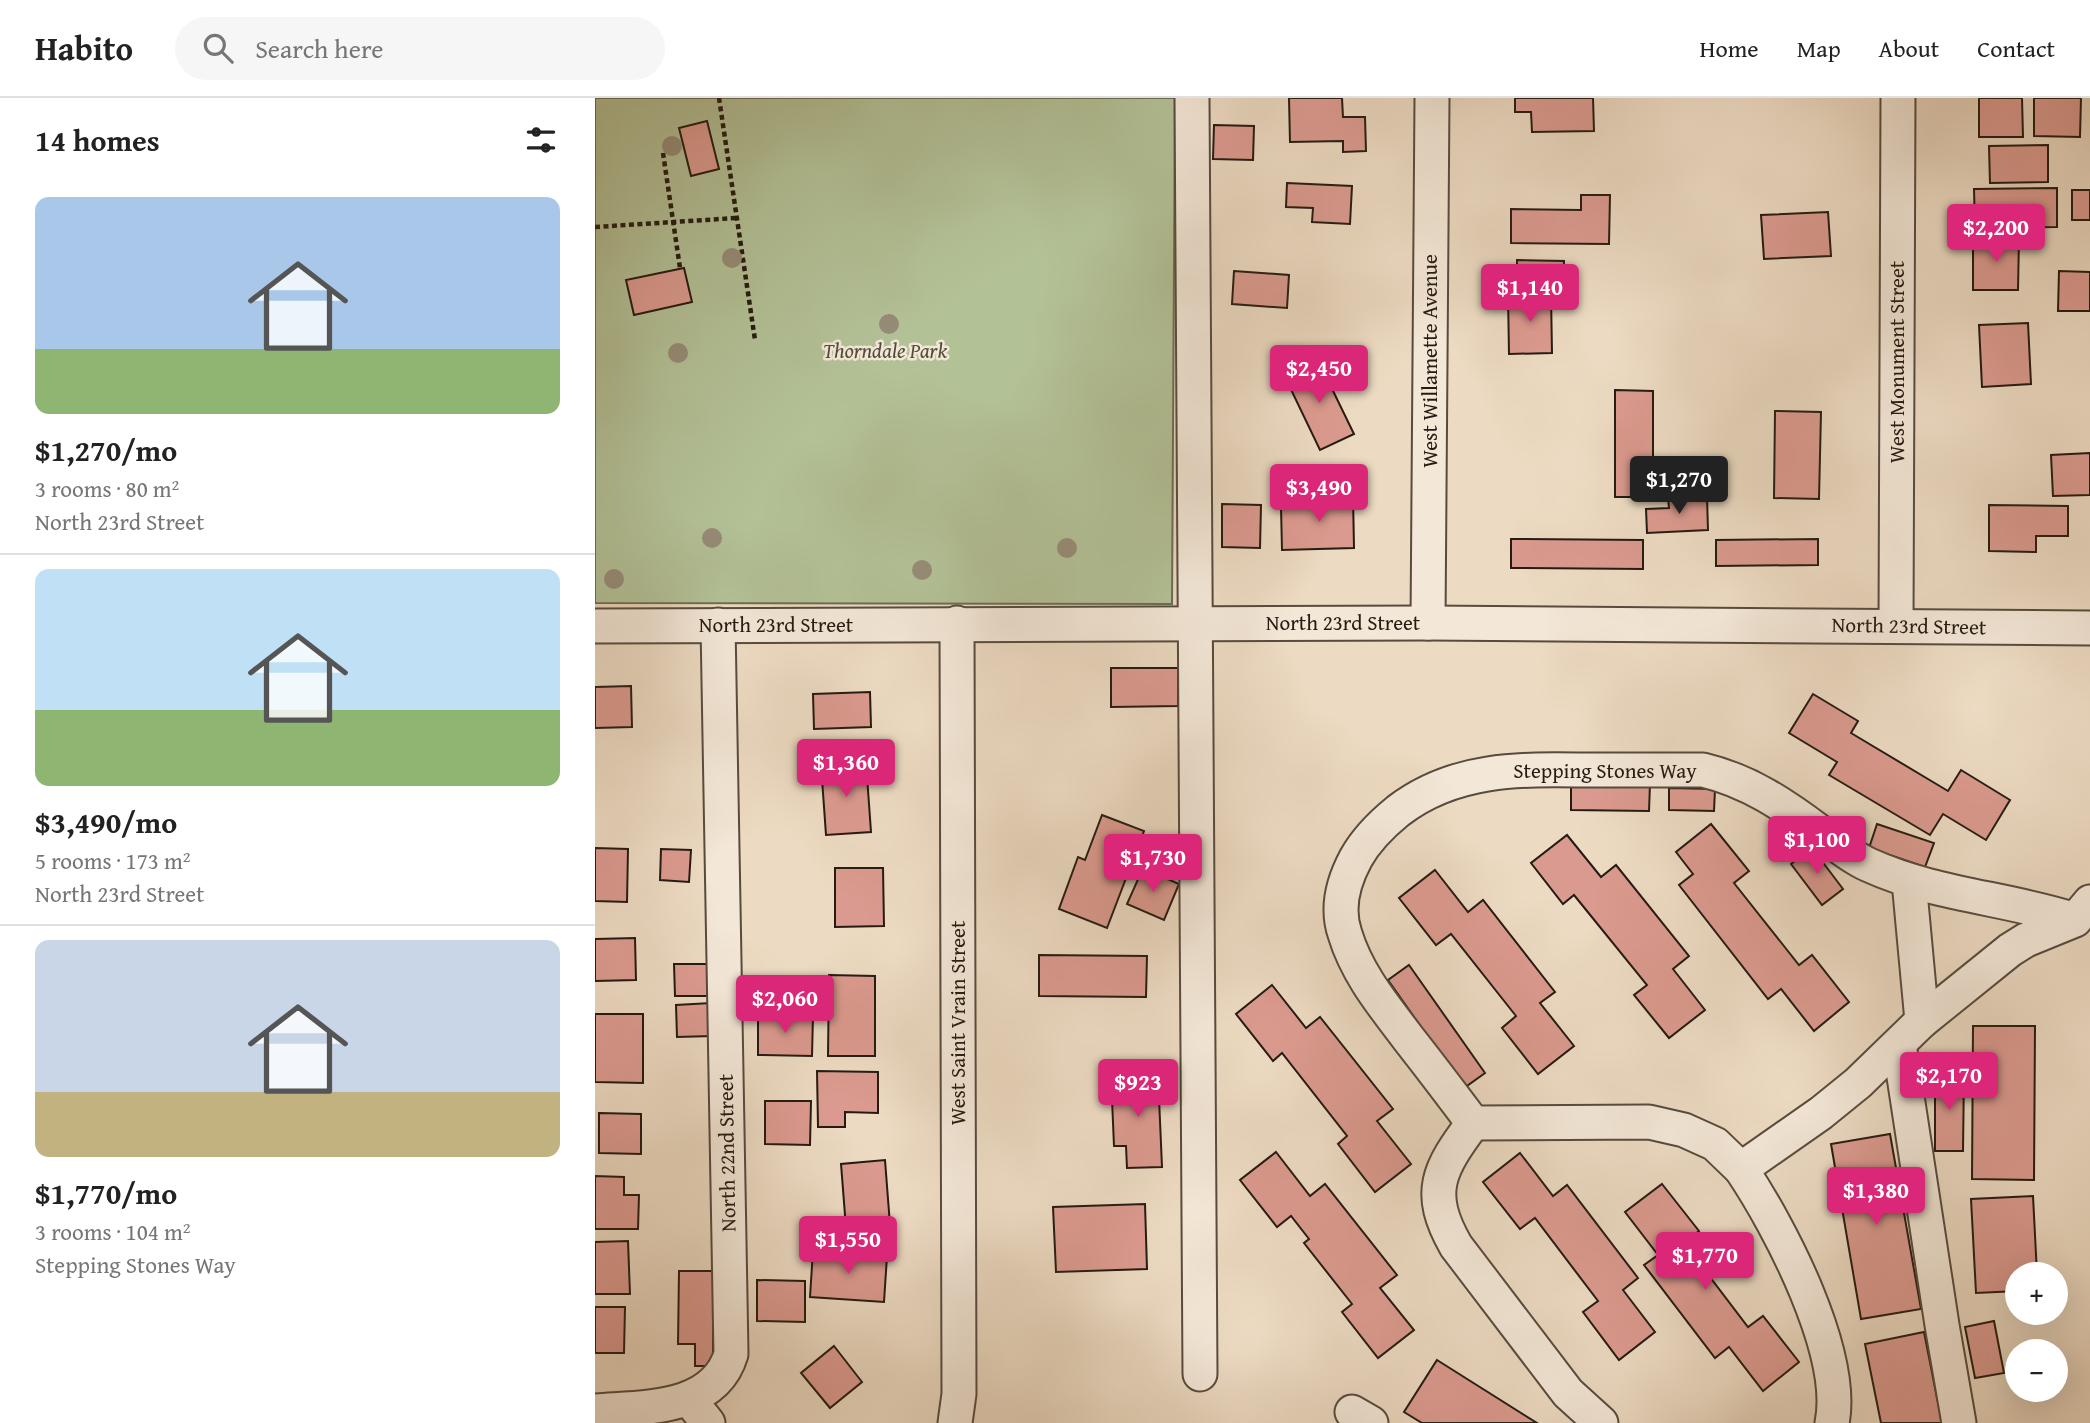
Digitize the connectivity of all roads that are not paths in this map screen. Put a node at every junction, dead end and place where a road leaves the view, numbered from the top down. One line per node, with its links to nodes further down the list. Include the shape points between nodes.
1 (1192, 98): 6 (street)
2 (1432, 98): 5 (street, West Willamette Avenue)
3 (1898, 98): 8 (street, West Monument Street)
4 (957, 623): 6 (street, North 23rd Street); 7 (street, North 23rd Street); 19 (street, West Saint Vrain Street, via 959,1394)
5 (1428, 623): 6 (street, North 23rd Street); 8 (street, North 23rd Street)
6 (1193, 624): 16 (street)
7 (718, 625): 9 (street, North 23rd Street); 18 (street, North 22nd Street, via 731,1354)
8 (1896, 625): 10 (street, North 23rd Street)
9 (595, 626)
10 (2089, 635)
11 (1909, 881): 12 (street, Stepping Stones Way); 13 (street); 14 (street, Stepping Stones Way, via 1851,856 1766,794 1703,771 1499,771 1470,776 1423,794 1386,820 1362,847 1348,872 1340,912 1365,978)
12 (2085, 922): 13 (street, Stepping Stones Way, via 2026,940 2010,950)
13 (1910, 1033): 15 (street, Stepping Stones Way, via 1858,1083); 22 (street, via 1940,1312)
14 (1473, 1123): 15 (street, via 1649,1122 1684,1129 1715,1144); 20 (street, via 1441,1175 1440,1212 1448,1233 1568,1392)
15 (1741, 1169): 21 (street, via 1768,1215 1828,1353 1834,1384)
16 (1200, 1374)
17 (595, 1411): 18 (street, North 22nd Street, via 673,1404)
18 (698, 1411)
19 (955, 1423)
20 (1601, 1423)
21 (1832, 1423)
22 (1959, 1423)

